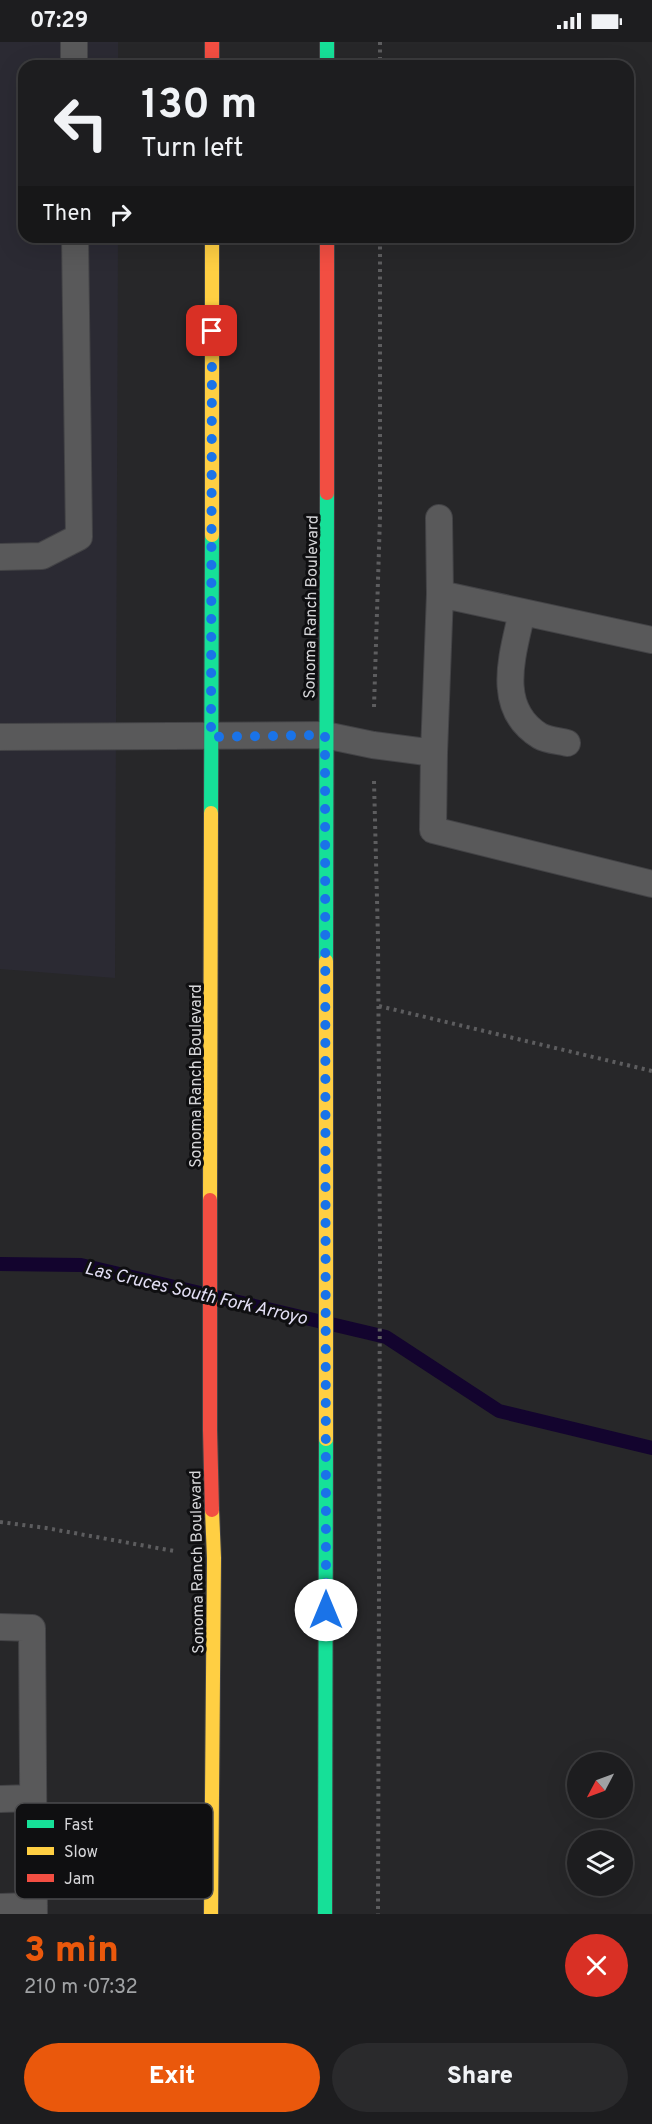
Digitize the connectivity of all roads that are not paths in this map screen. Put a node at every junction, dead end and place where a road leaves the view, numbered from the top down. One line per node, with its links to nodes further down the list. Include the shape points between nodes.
1 (74, 42): 4 (lane)
2 (212, 42): 5 (main road)
3 (327, 42): 6 (main road)
4 (74, 60)
5 (212, 60)
6 (327, 60)
7 (75, 243): 11 (lane, via 79,537 42,556)
8 (212, 243): 17 (main road, Sonoma Ranch Boulevard)
9 (327, 243): 15 (main road, Sonoma Ranch Boulevard)
10 (439, 518): 12 (lane)
11 (0, 557)
12 (440, 594): 13 (lane); 19 (lane)
13 (522, 612): 14 (lane); 18 (lane, via 510,666 510,693 522,721 542,737)
14 (652, 640)
15 (325, 735): 17 (lane); 19 (lane); 30 (main road, Sonoma Ranch Boulevard)
16 (0, 737): 17 (lane)
17 (211, 737): 25 (main road, Sonoma Ranch Boulevard)
18 (567, 743)
19 (434, 753): 20 (lane, via 433,830)
20 (652, 884)
21 (0, 1627): 23 (lane, via 32,1628)
22 (0, 1798): 23 (lane)
23 (33, 1798): 24 (lane)
24 (33, 1803)
25 (212, 1803)
26 (211, 1899): 29 (main road, Sonoma Ranch Boulevard)
27 (0, 1907): 28 (lane)
28 (34, 1910)
29 (211, 1914)
30 (325, 1914)

